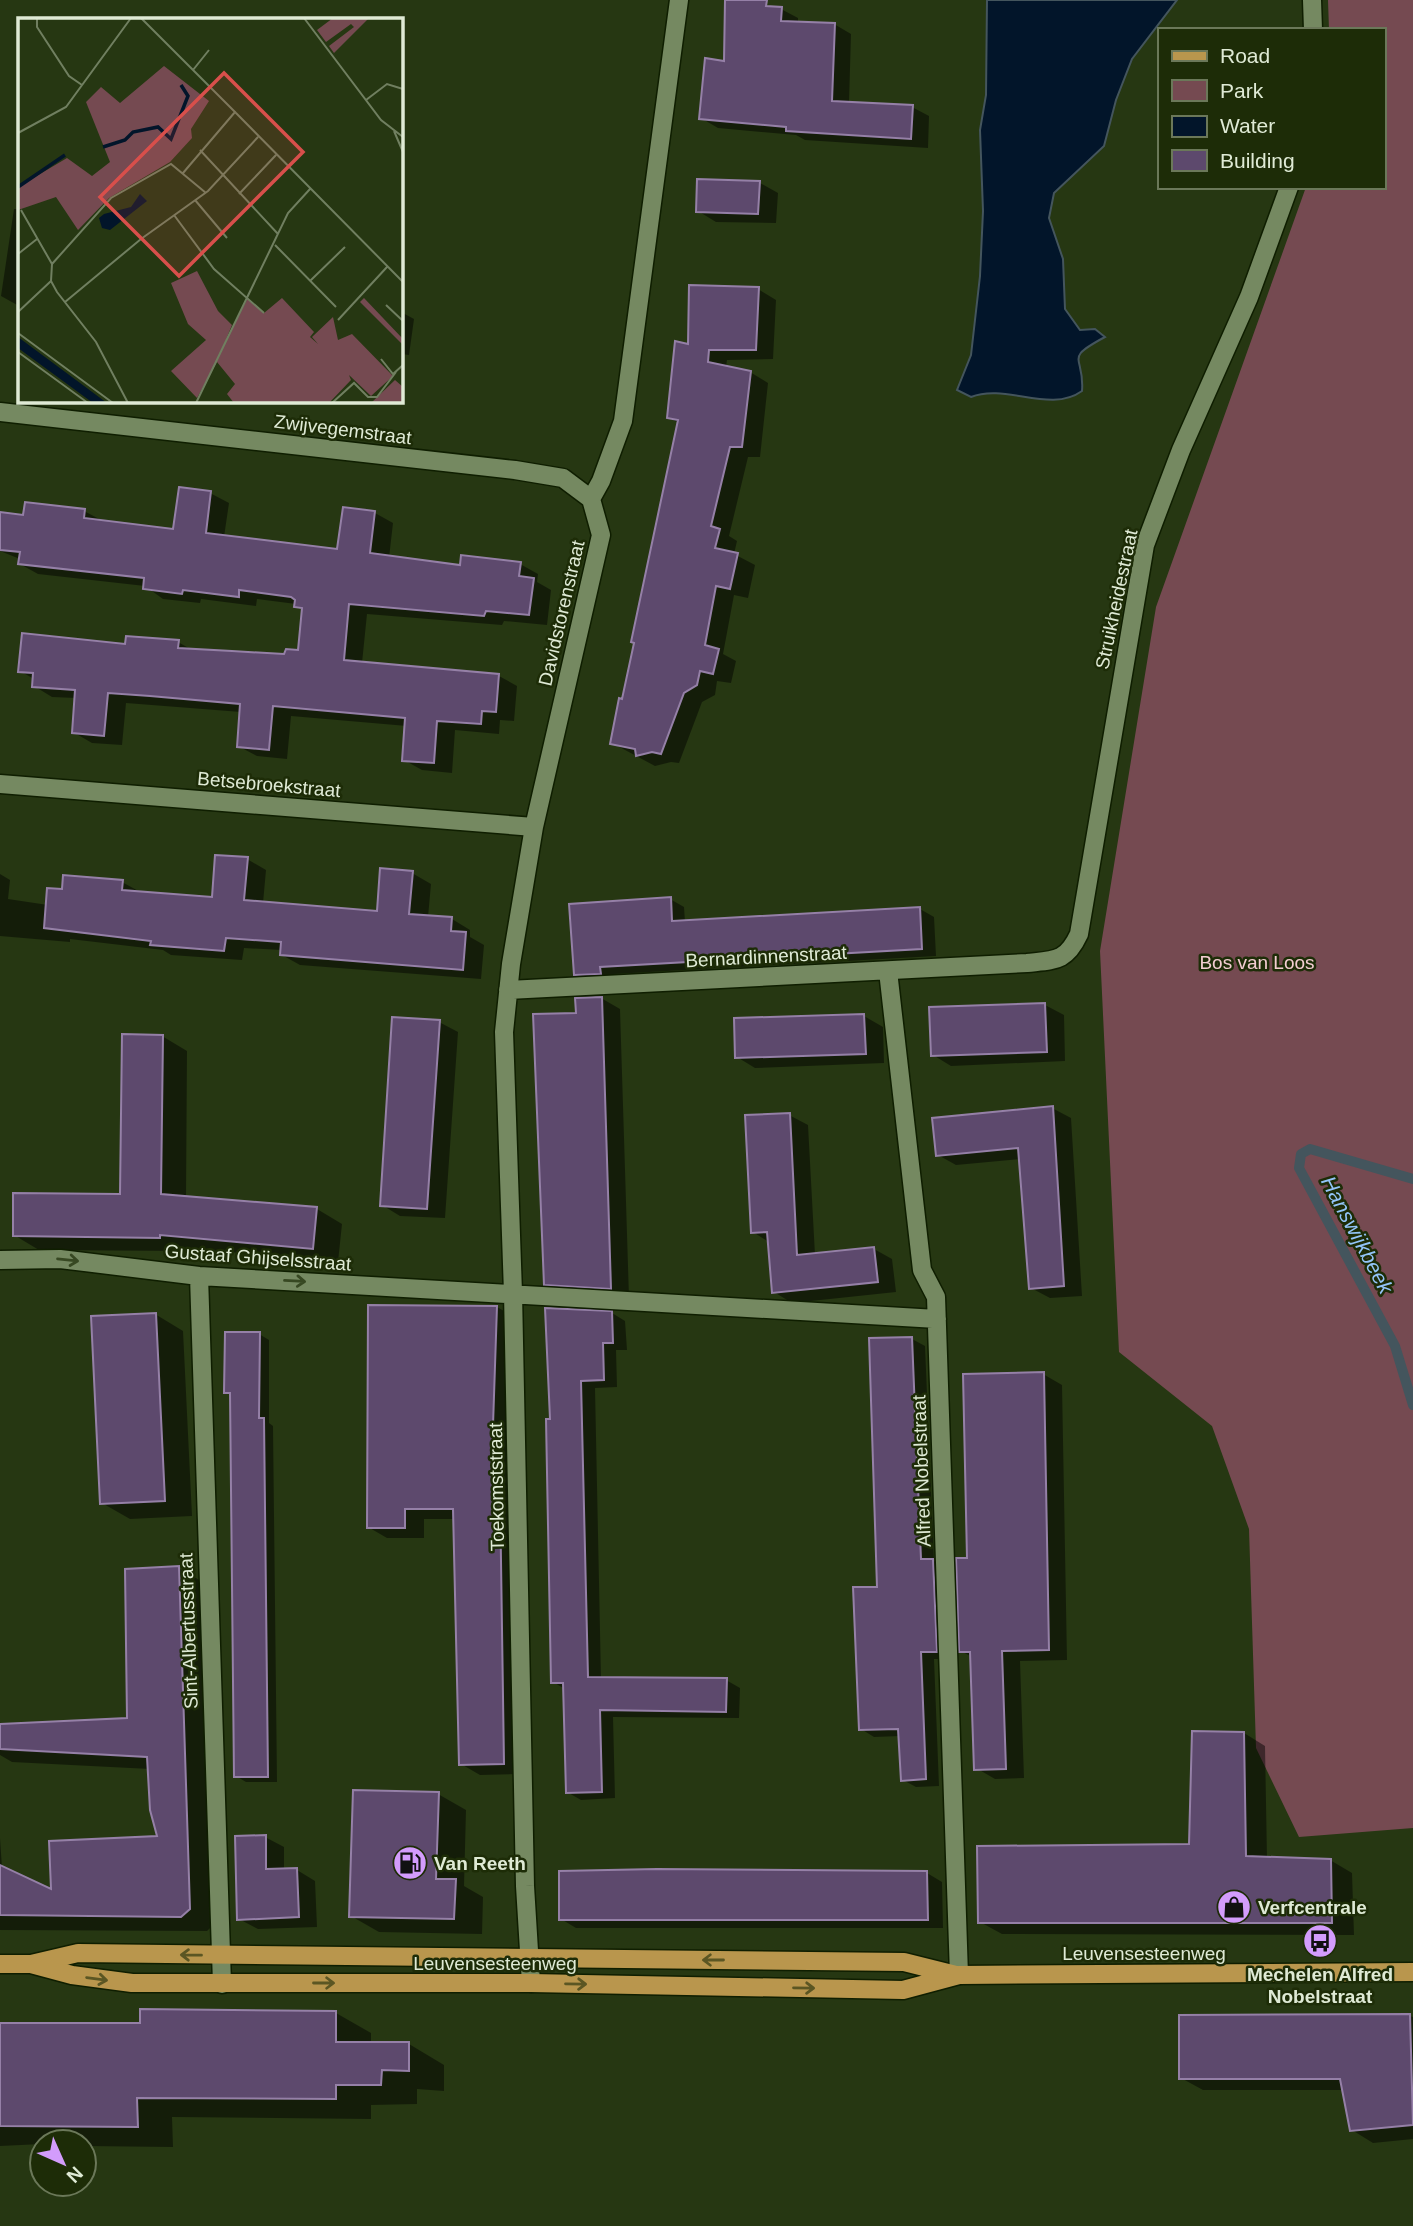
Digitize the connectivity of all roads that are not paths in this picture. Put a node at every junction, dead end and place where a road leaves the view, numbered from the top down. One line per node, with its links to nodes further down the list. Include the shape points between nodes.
1 (679, 0): 6 (street, via 623,421)
2 (1312, 0): 3 (street)
3 (1313, 28)
4 (1288, 189): 9 (street, Struikheidestraat, via 1249,297 1181,450 1145,545 1079,934 1063,957)
5 (0, 412): 6 (street, Zwijvegemstraat, via 515,470 563,478)
6 (591, 499): 8 (street, Davidstorenstraat, via 600,535)
7 (0, 784): 8 (street, Betsebroekstraat)
8 (534, 827): 11 (street, Davidstorenstraat)
9 (1027, 963): 10 (street, Bernardinnenstraat)
10 (888, 971): 11 (street, Bernardinnenstraat); 15 (street, Alfred Nobelstraat, via 922,1270 936,1297)
11 (508, 990): 14 (street, Toekomststraat, via 504,1032)
12 (0, 1260): 13 (street, Gustaaf Ghijselsstraat, one-way to 13, via 60,1259)
13 (199, 1276): 14 (street, Gustaaf Ghijselsstraat, one-way to 14); 16 (street, Sint-Albertusstraat)
14 (513, 1293): 15 (street, Gustaaf Ghijselsstraat); 17 (street, Toekomststraat)
15 (937, 1319): 21 (street, Alfred Nobelstraat)
16 (221, 1955): 17 (main road, Leuvensesteenweg); 19 (main road, Leuvensesteenweg, one-way to 19, via 78,1953); 23 (street, Sint-Albertusstraat)
17 (530, 1959): 21 (main road, Leuvensesteenweg, one-way to 17, via 904,1962); 22 (street, Toekomststraat)
18 (0, 1964): 19 (main road, Leuvensesteenweg)
19 (30, 1964): 23 (main road, Leuvensesteenweg, one-way to 23, via 132,1983)
20 (1413, 1972): 21 (main road, Leuvensesteenweg)
21 (959, 1975): 22 (main road, Leuvensesteenweg, one-way to 21, via 903,1990)
22 (531, 1983): 23 (main road, Leuvensesteenweg, one-way to 22)
23 (222, 1984)

